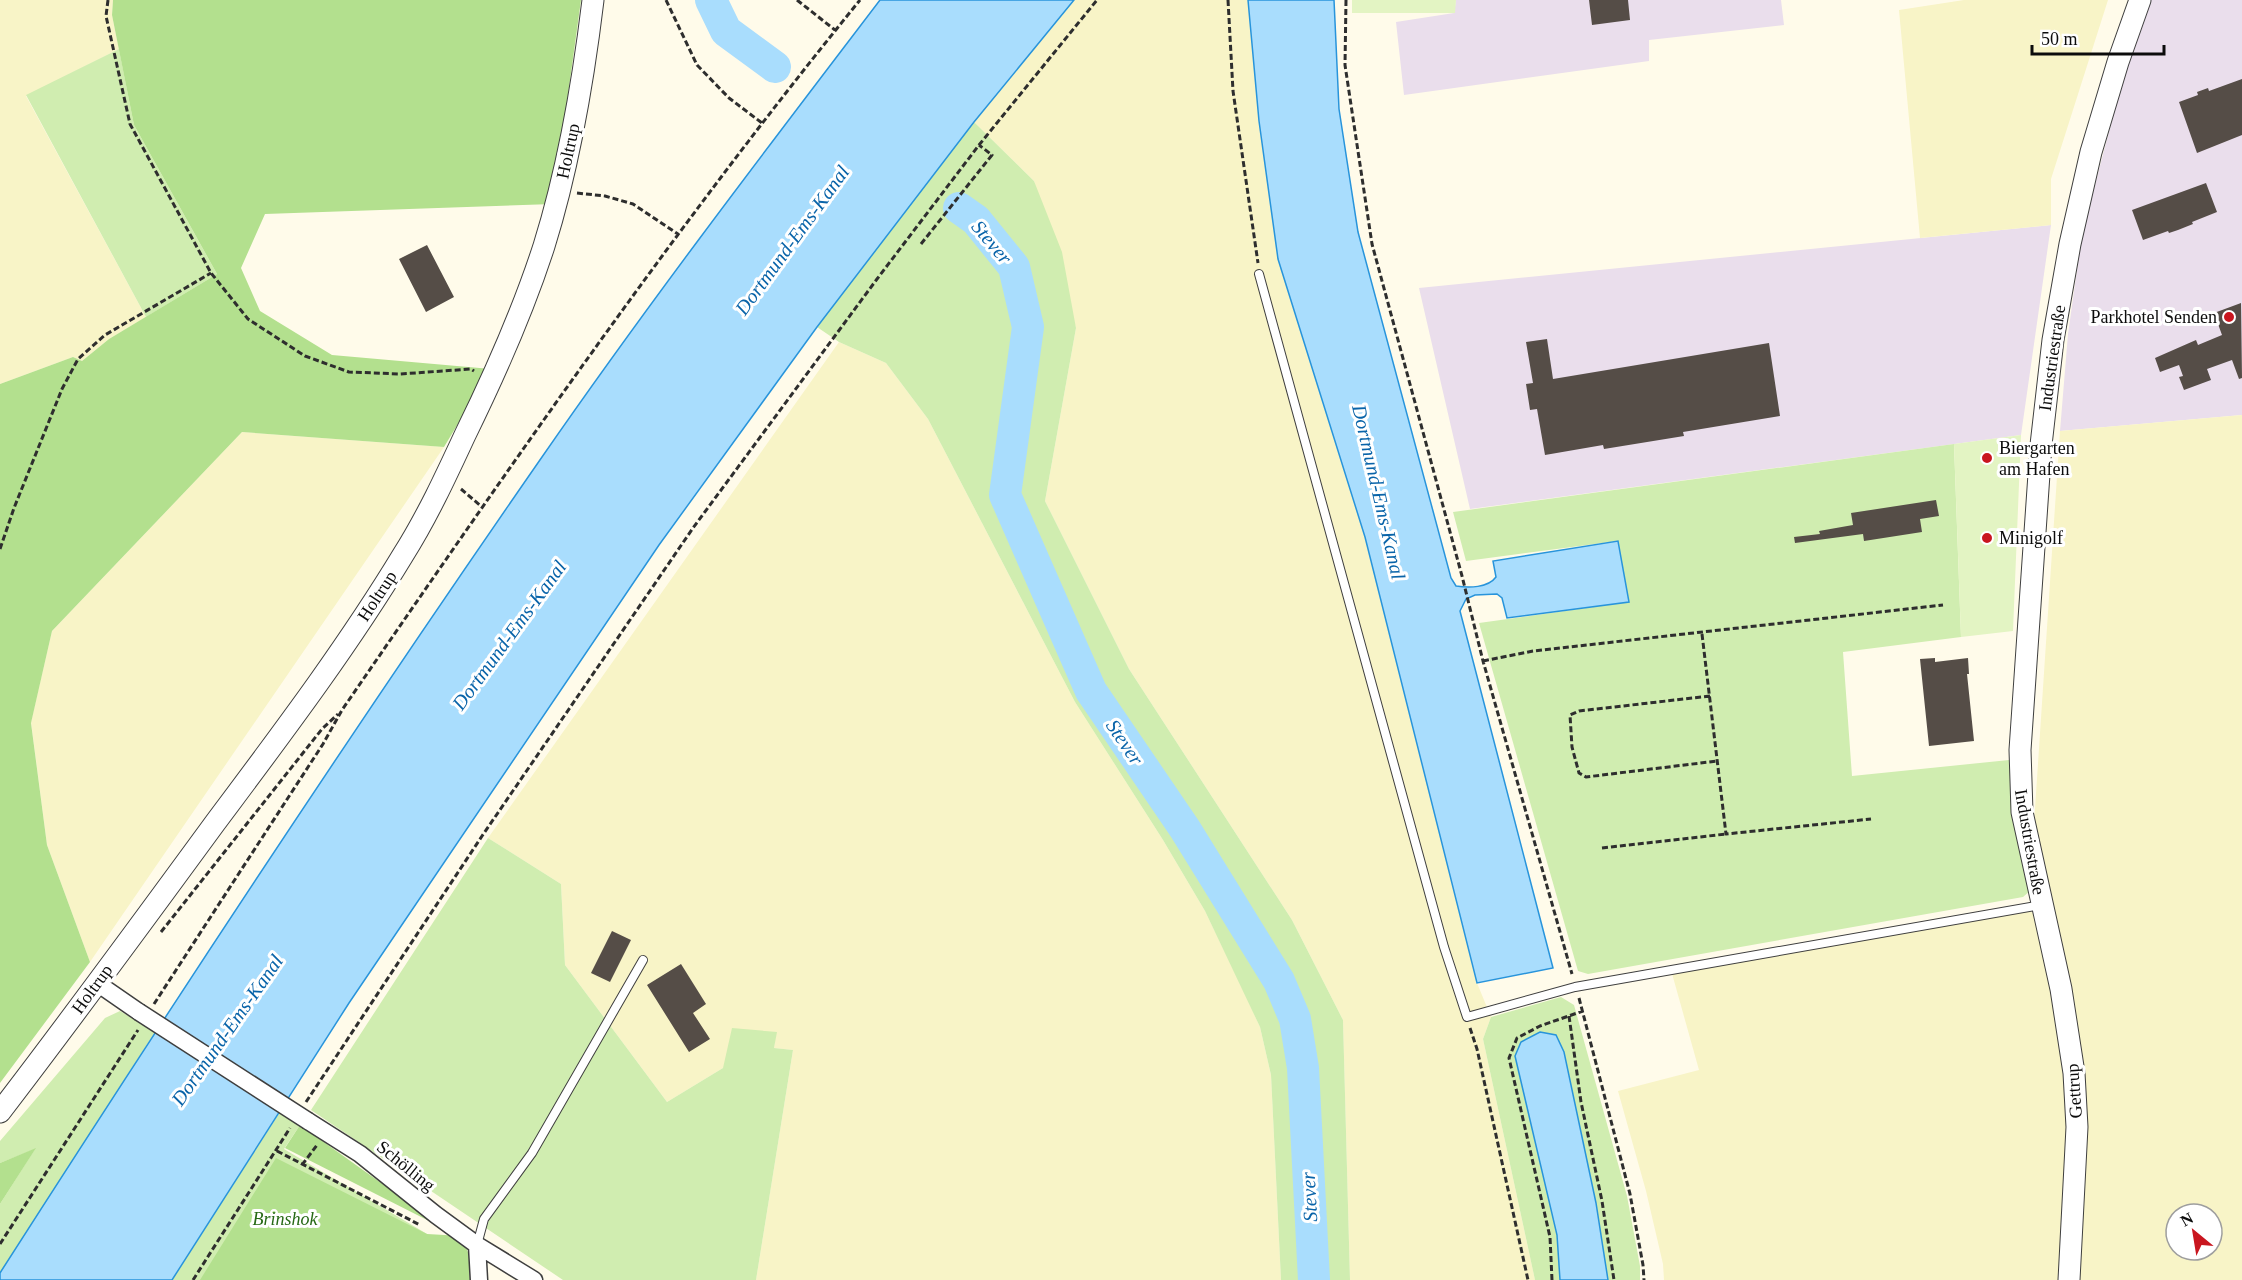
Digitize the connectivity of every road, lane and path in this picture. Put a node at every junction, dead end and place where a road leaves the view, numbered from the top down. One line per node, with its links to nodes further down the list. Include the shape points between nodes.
1 (108, 0): 16 (path, via 106,16 129,124)
2 (593, 0): 18 (street, Holtrup, via 560,190 520,314)
3 (666, 0): 11 (path, via 697,65 729,98)
4 (797, 0): 10 (path)
5 (860, 0): 10 (path)
6 (1097, 0): 12 (path)
7 (1228, 0): 17 (path, via 1233,91)
8 (1346, 0): 24 (path, via 1345,65 1372,244)
9 (2140, 0): 31 (street, Industriestraße, via 2104,107 2080,198 2053,340 2043,422 2020,757 2022,812)
10 (835, 30): 11 (path)
11 (762, 123): 14 (path)
12 (979, 145): 15 (path, via 992,155); 40 (path, via 693,528)
13 (577, 193): 14 (path, via 633,204)
14 (678, 234): 20 (path)
15 (921, 244)
16 (211, 273): 18 (path, via 248,319 304,356 349,372 400,374 471,369); 21 (path, via 105,335 78,359)
17 (1260, 274): 39 (lane, via 1444,947)
18 (492, 379): 34 (street, Holtrup, via 410,543 363,619)
19 (459, 487): 20 (path)
20 (482, 507): 26 (path)
21 (0, 549)
22 (1942, 605): 23 (path)
23 (1702, 634): 24 (path, via 1533,651); 25 (path)
24 (1484, 661): 35 (path)
25 (1710, 696): 27 (path); 27 (path, via 1580,711 1570,715 1572,747 1579,773 1586,777)
26 (342, 710): 32 (path, via 322,729); 37 (path)
27 (1717, 760): 29 (path)
28 (1871, 819): 29 (path)
29 (1726, 834): 30 (path)
30 (1602, 848)
31 (2041, 905): 35 (lane); 54 (street, Gettrup, via 2061,989 2074,1073 2077,1127)
32 (161, 932)
33 (643, 960): 46 (lane, via 532,1153 484,1219)
34 (97, 983): 37 (street, Schölling); 41 (street, Holtrup)
35 (1575, 987): 36 (path); 39 (lane)
36 (1582, 1011): 38 (path); 53 (path, via 1630,1194)
37 (144, 1015): 45 (path); 46 (street, Schölling, bridge, via 360,1154)
38 (1569, 1016): 51 (path, via 1517,1038 1509,1058 1550,1237); 52 (path)
39 (1467, 1017): 50 (path)
40 (311, 1095)
41 (0, 1112)
42 (319, 1142): 43 (path)
43 (302, 1165): 44 (path); 47 (path, via 276,1150)
44 (427, 1229)
45 (0, 1244)
46 (477, 1245): 48 (street); 49 (street, Schölling)
47 (193, 1280)
48 (479, 1280)
49 (534, 1280)
50 (1528, 1280)
51 (1552, 1280)
52 (1614, 1280)
53 (1644, 1280)
54 (2069, 1280)

